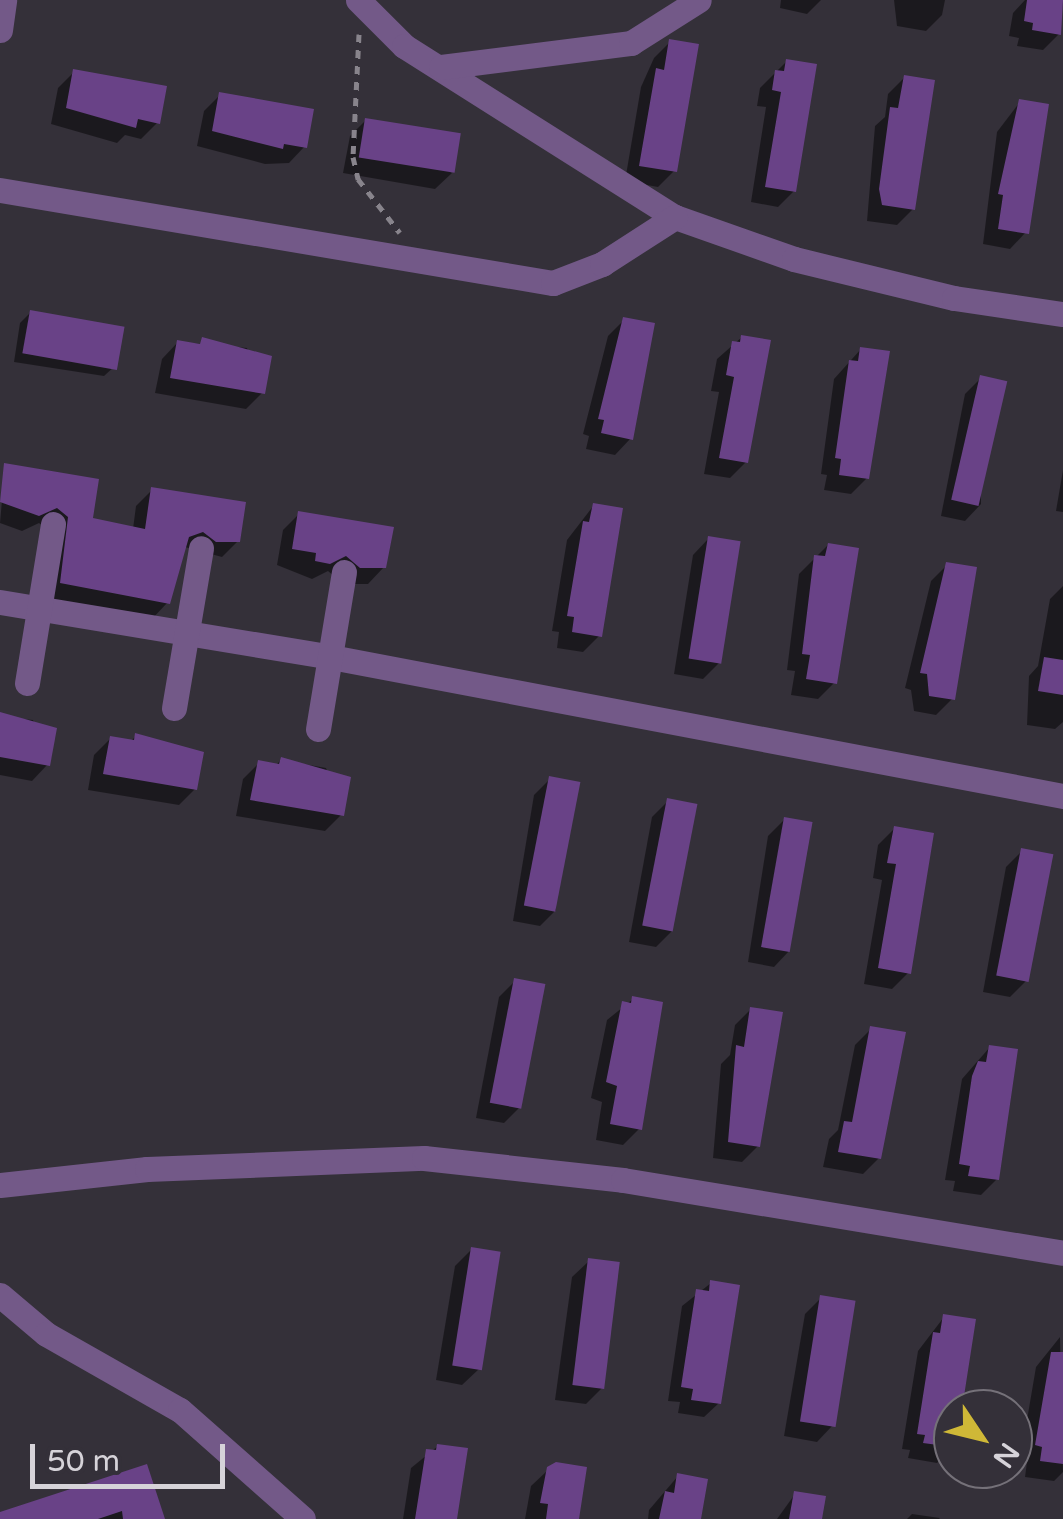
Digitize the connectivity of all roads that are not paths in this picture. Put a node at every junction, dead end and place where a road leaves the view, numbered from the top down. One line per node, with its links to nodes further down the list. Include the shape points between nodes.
1 (4, 0): 4 (lane)
2 (699, 0): 5 (lane, via 631,43)
3 (361, 6): 5 (lane)
4 (0, 30)
5 (441, 66): 7 (lane)
6 (0, 190): 7 (lane, via 554,283 602,264)
7 (675, 217): 8 (lane, via 794,259 954,298)
8 (1063, 314)
9 (52, 524): 13 (lane)
10 (201, 548): 14 (lane)
11 (344, 572): 15 (lane)
12 (0, 602): 13 (lane)
13 (38, 608): 14 (lane); 16 (lane)
14 (187, 633): 15 (lane); 17 (lane)
15 (331, 657): 18 (lane); 19 (lane)
16 (27, 682)
17 (174, 708)
18 (318, 729)
19 (1063, 796)
20 (0, 1186): 21 (lane, via 110,1171 424,1158 623,1180)
21 (1063, 1253)
22 (0, 1295): 23 (lane, via 46,1334 180,1410)
23 (302, 1519)

